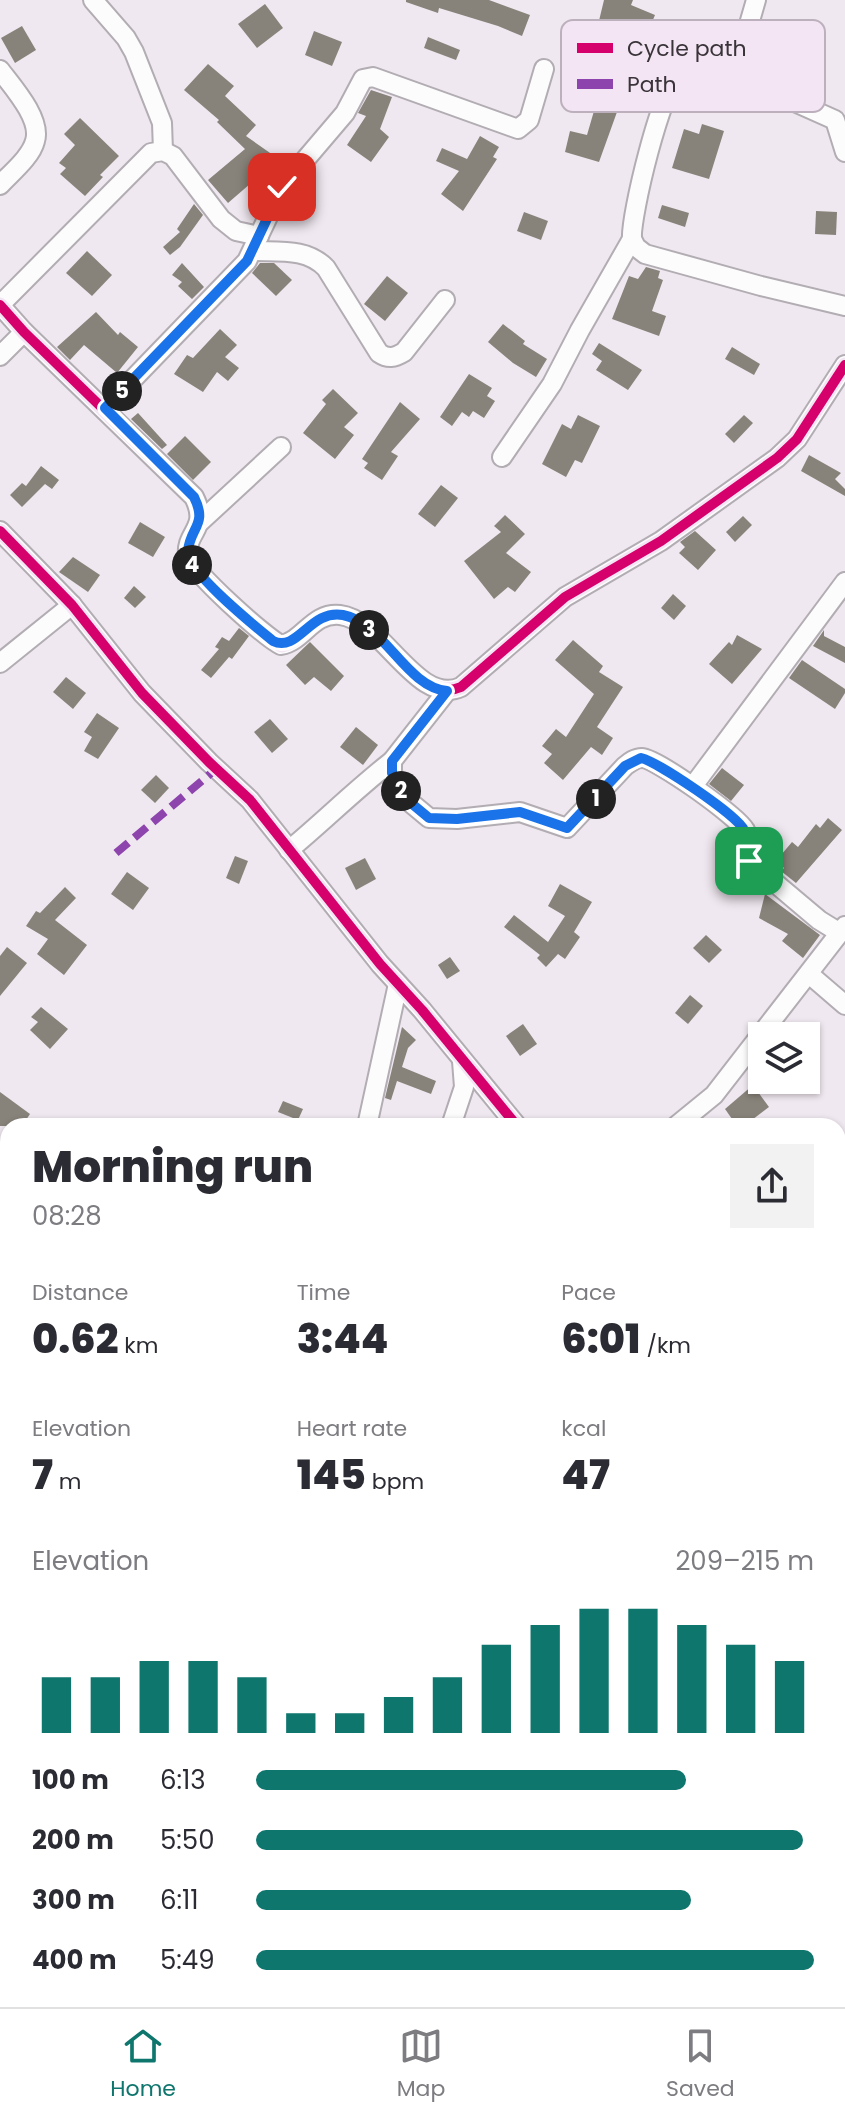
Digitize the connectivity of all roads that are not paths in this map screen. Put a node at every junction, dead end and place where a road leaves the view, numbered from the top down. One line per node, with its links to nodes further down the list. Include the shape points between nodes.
1 (93, 0): 9 (street, via 134,52 162,123)
2 (756, 0): 3 (street)
3 (750, 20)
4 (544, 69): 13 (street, via 529,120 518,129 367,77 345,113 282,187)
5 (0, 70): 11 (street, via 26,103 36,132 29,152)
6 (661, 112): 12 (street)
7 (819, 112): 8 (street)
8 (840, 122): 10 (street)
9 (163, 151): 13 (street, via 173,156 221,219); 15 (street, via 151,153 132,170)
10 (845, 152)
11 (0, 185)
12 (632, 239): 16 (street, via 645,254); 22 (street, via 552,384)
13 (256, 244): 14 (street, via 316,258 386,357 404,352); 20 (street, via 247,261)
14 (445, 300)
15 (0, 305): 17 (street)
16 (845, 306)
17 (24, 332): 18 (street); 20 (street)
18 (0, 356)
19 (845, 365): 28 (street, via 797,439 777,458 661,541 565,597 461,687)
20 (105, 408): 23 (street, via 194,497)
21 (281, 447): 23 (street)
22 (502, 457)
23 (200, 522): 28 (street, via 187,552 189,561 273,641 290,644 319,618 343,615 370,630 428,685)
24 (0, 531): 26 (street)
25 (845, 582): 30 (street)
26 (72, 605): 27 (street); 31 (street, via 142,693 250,800)
27 (0, 663)
28 (447, 691): 29 (street)
29 (392, 761): 30 (street, via 405,798 429,818 520,812 567,828 625,766 641,758); 31 (street)
30 (693, 786): 32 (street, via 744,829 749,861 819,920)
31 (289, 850): 34 (street)
32 (842, 930): 33 (street)
33 (809, 974): 35 (street); 40 (street, via 714,1095)
34 (398, 984): 36 (street); 37 (street)
35 (845, 1005)
36 (462, 1061): 38 (street, via 464,1087); 39 (street)
37 (369, 1118)
38 (454, 1118)
39 (510, 1118)
40 (686, 1118)

